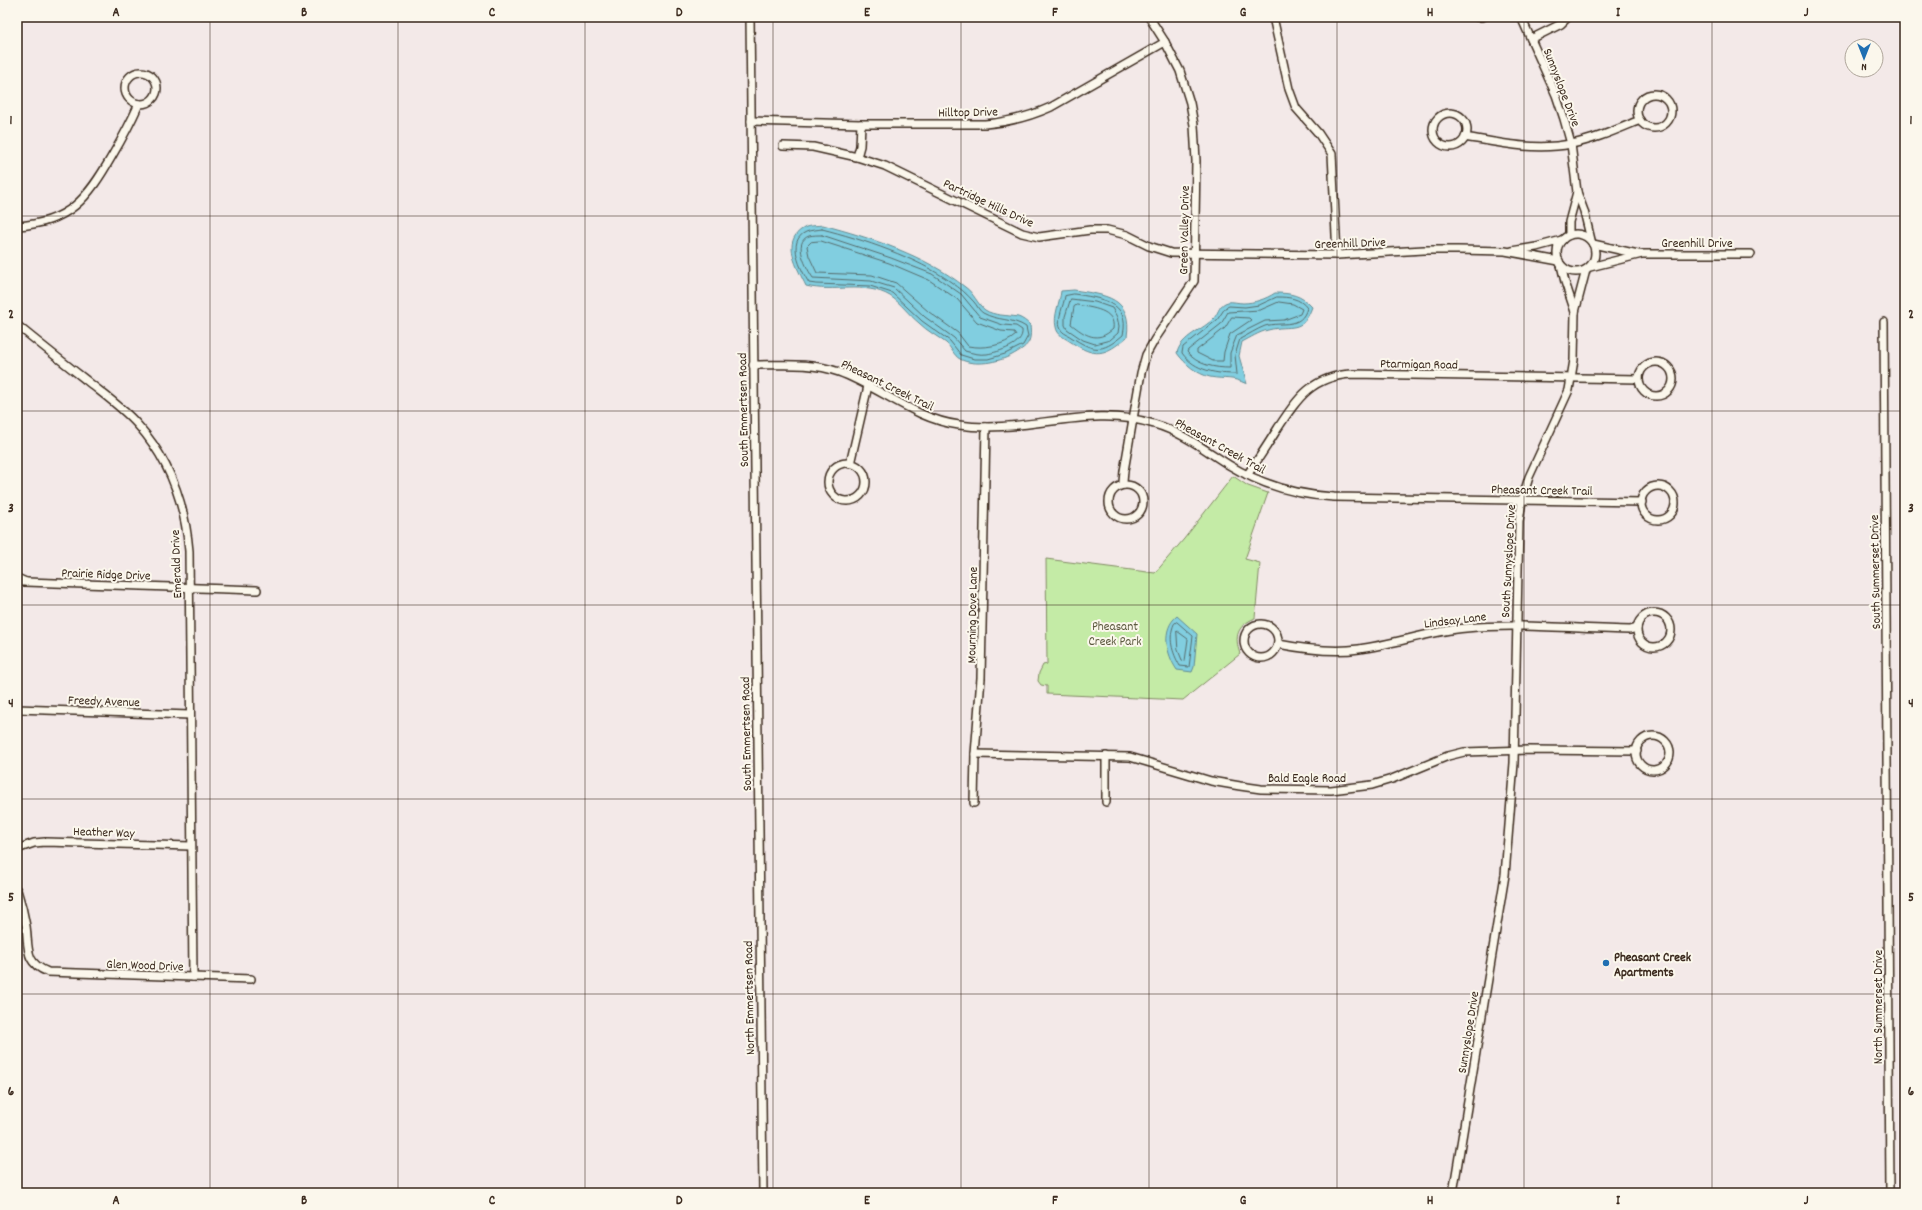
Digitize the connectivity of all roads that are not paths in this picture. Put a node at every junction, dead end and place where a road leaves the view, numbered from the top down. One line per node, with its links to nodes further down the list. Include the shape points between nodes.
1 (750, 17): 12 (street, South Emmertsen Road)
2 (1149, 17): 9 (street, Green Valley Drive)
3 (1273, 17): 27 (street, via 1289,89 1296,108 1332,154)
4 (1477, 17): 5 (street)
5 (1483, 17)
6 (1521, 17): 8 (street, Sunnyslope Drive)
7 (1568, 17): 8 (street, via 1561,24)
8 (1531, 39): 15 (street, Sunnyslope Drive, via 1556,94)
9 (1165, 42): 13 (street, Hilltop Drive, via 1051,107 1018,119 985,124); 24 (street, Green Valley Drive, via 1183,81 1194,125)
10 (139, 104): 10 (street, via 149,102 157,88 150,74 140,72 130,76 124,85 129,99); 19 (street, via 98,181 82,200 56,218 42,223)
11 (1640, 120): 11 (street, via 1648,127 1664,125 1671,111 1667,100 1652,94 1642,100 1637,110); 15 (street)
12 (751, 121): 13 (street, Hilltop Drive); 33 (street, South Emmertsen Road)
13 (861, 124): 17 (street)
14 (1465, 138): 14 (street, via 1466,126 1460,116 1449,113 1434,122 1435,138 1442,145 1452,147); 15 (street, via 1511,146)
15 (1571, 144): 18 (street, Sunnyslope Drive)
16 (783, 146): 17 (street, Partridge Hills Drive, via 813,147)
17 (857, 157): 24 (street, Partridge Hills Drive, via 885,166 1022,233 1039,237 1107,230 1127,235 1171,253)
18 (1577, 192): 20 (street, Sunnyslope Drive); 22 (street, Sunnyslope Drive)
19 (17, 226)
20 (1569, 235): 21 (street); 22 (street, via 1582,234)
21 (1562, 240): 23 (street, Greenhill Drive); 28 (street, via 1557,249)
22 (1592, 242): 25 (street, Greenhill Drive); 29 (street, via 1596,253 1593,263)
23 (1505, 252): 27 (street, Greenhill Drive, via 1424,250); 28 (street, Greenhill Drive)
24 (1195, 253): 27 (street, Greenhill Drive); 37 (street, Green Valley Drive, via 1194,281 1146,355)
25 (1642, 254): 26 (street, Greenhill Drive); 29 (street, Greenhill Drive)
26 (1751, 254)
27 (1337, 255)
28 (1560, 263): 29 (street, via 1575,272); 30 (street, South Sunnyslope Drive)
29 (1588, 268): 30 (street, South Sunnyslope Drive)
30 (1575, 312): 34 (street, South Sunnyslope Drive)
31 (1884, 322): 61 (street, South Summerset Drive)
32 (17, 326): 47 (street, Emerald Drive, via 120,408 137,424 160,454 172,477 182,507 189,551)
33 (753, 365): 36 (street, Pheasant Creek Trail, via 822,368); 58 (street, South Emmertsen Road)
34 (1572, 377): 35 (street, Ptarmigan Road); 40 (street, Ptarmigan Road, via 1352,374 1333,376 1315,384 1299,397); 42 (street, South Sunnyslope Drive, via 1564,403 1538,457)
35 (1640, 379): 35 (street, via 1643,389 1657,396 1667,392 1673,383 1668,368 1658,363 1648,365 1640,374)
36 (868, 386): 38 (street, Pheasant Creek Trail, via 935,420); 39 (street)
37 (1133, 418): 38 (street, Pheasant Creek Trail, via 1104,416); 40 (street, Pheasant Creek Trail, via 1185,437); 41 (street, Green Valley Drive)
38 (986, 428): 56 (street, Mourning Dove Lane, via 981,678)
39 (850, 464): 39 (street, via 834,469 829,480 831,492 835,497 846,501 858,498 866,488 865,475)
40 (1247, 475): 42 (street, Pheasant Creek Trail, via 1277,488 1318,496)
41 (1124, 486): 41 (street, via 1118,487 1111,495 1110,507 1116,516 1127,519 1140,511 1143,500 1134,488)
42 (1522, 500): 43 (street, Pheasant Creek Trail); 49 (street, South Sunnyslope Drive, via 1518,542)
43 (1642, 502): 43 (street, via 1644,512 1658,520 1669,516 1675,507 1674,496 1661,487 1646,492)
44 (17, 578): 46 (street, Prairie Ridge Drive)
45 (17, 582): 46 (street, Prairie Ridge Drive)
46 (26, 582): 47 (street, Prairie Ridge Drive)
47 (189, 588): 48 (street, Prairie Ridge Drive); 53 (street, Emerald Drive)
48 (257, 590)
49 (1516, 627): 50 (street, Lindsay Lane, via 1630,630); 51 (street, Lindsay Lane, via 1448,630 1377,646 1344,650); 54 (street, South Sunnyslope Drive)
50 (1637, 628): 50 (street, via 1640,639 1654,646 1664,643 1670,634 1669,623 1657,613 1642,618)
51 (1278, 644): 51 (street, via 1276,633 1263,624 1253,626 1244,640 1247,650 1262,658 1272,654)
52 (17, 709): 53 (street, Freedy Avenue)
53 (190, 715): 62 (street, Emerald Drive)
54 (1514, 750): 55 (street, Bald Eagle Road); 57 (street, Bald Eagle Road, via 1450,755 1372,785 1331,790 1261,789 1240,786 1211,781 1130,757); 64 (street, South Sunnyslope Drive)
55 (1636, 751): 55 (street, via 1639,762 1653,770 1664,766 1670,757 1666,741 1656,736 1645,738)
56 (975, 754): 57 (street, Bald Eagle Road); 60 (street, Mourning Dove Lane)
57 (1106, 756): 59 (street)
58 (757, 802): 68 (street, North Emmertsen Road)
59 (1106, 802)
60 (974, 803)
61 (1888, 822): 70 (street, North Summerset Drive)
62 (191, 846): 63 (street, Heather Way, via 45,842); 66 (street, Emerald Drive)
63 (17, 849)
64 (1505, 875): 69 (street, Sunnyslope Drive)
65 (17, 890): 66 (street, Glen Wood Drive, via 26,928 28,952 39,968 53,973)
66 (193, 977): 67 (street, Glen Wood Drive)
67 (251, 979)
68 (763, 1193)
69 (1453, 1193)
70 (1890, 1193)

